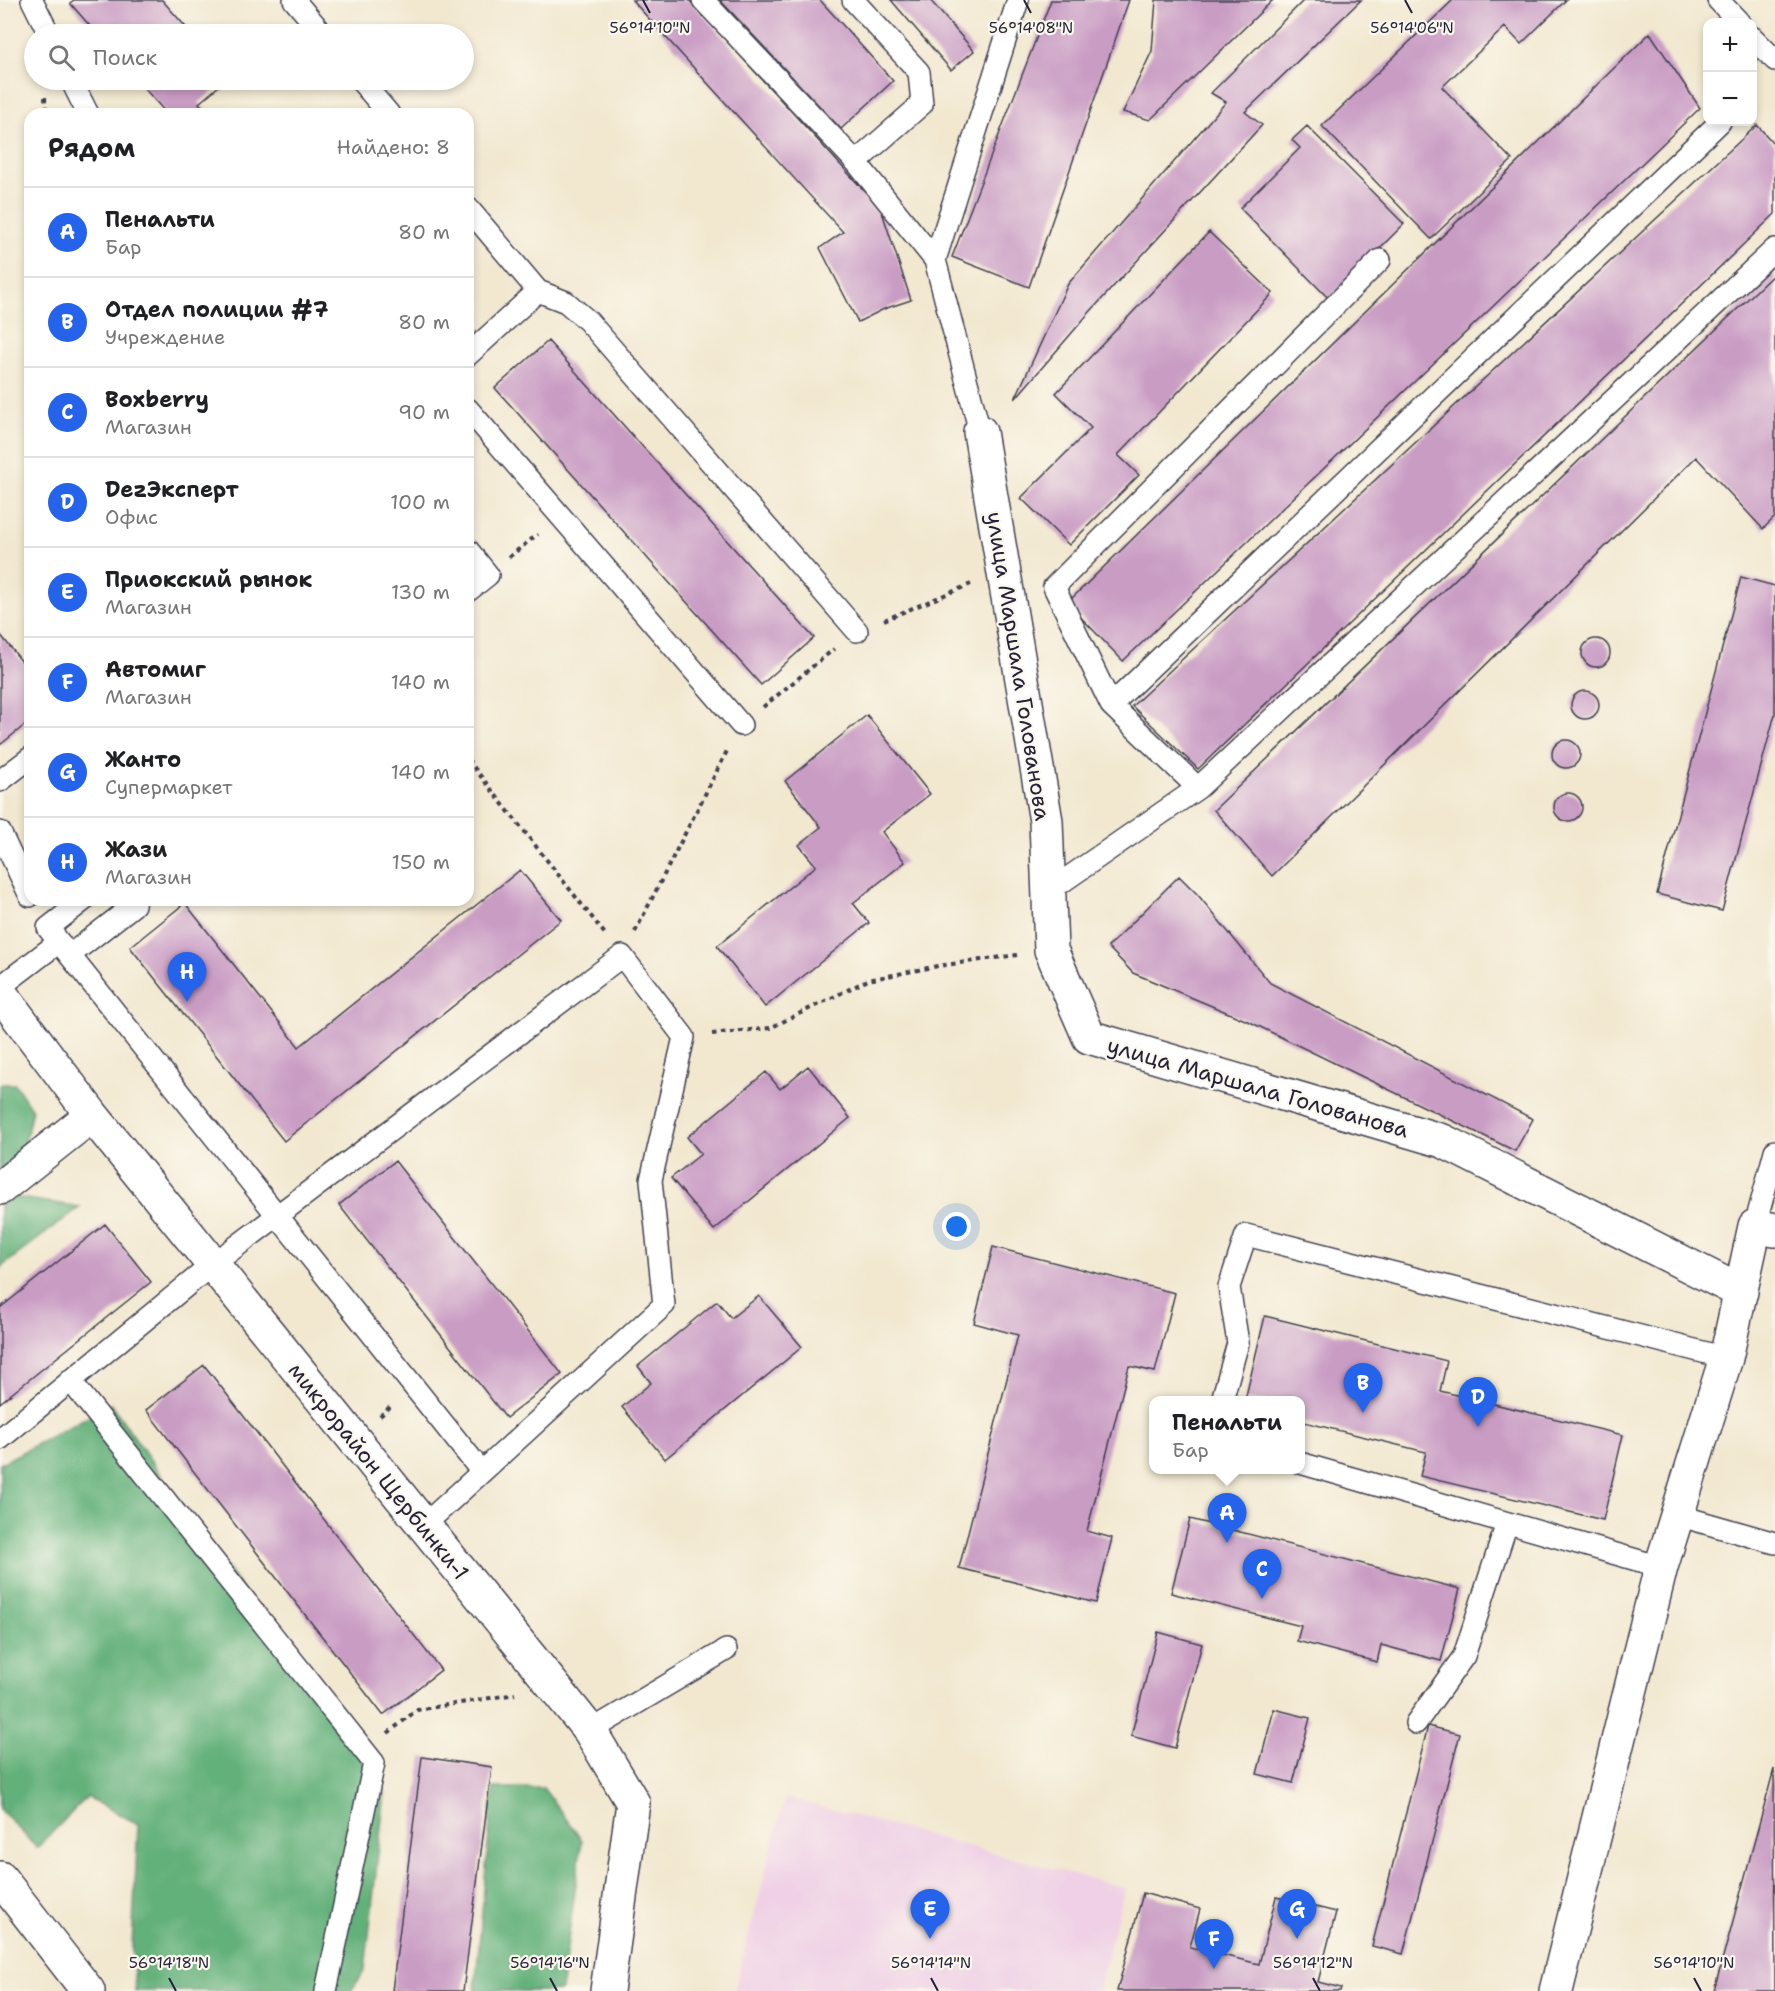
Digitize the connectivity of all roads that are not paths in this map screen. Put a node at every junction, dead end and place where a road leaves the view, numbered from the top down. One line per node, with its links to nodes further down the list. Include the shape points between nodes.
1 (32, 0): 8 (lane)
2 (294, 0): 9 (lane)
3 (703, 0): 17 (lane)
4 (852, 0): 17 (lane, via 919,72 922,104)
5 (1018, 0): 20 (lane)
6 (1718, 0): 7 (lane)
7 (1735, 18)
8 (44, 24)
9 (314, 24)
10 (1757, 42): 11 (lane)
11 (1775, 60)
12 (76, 90): 14 (lane)
13 (369, 90): 15 (lane)
14 (84, 108)
15 (384, 108)
16 (1716, 126): 29 (lane)
17 (856, 162): 20 (lane)
18 (474, 215): 22 (lane)
19 (1775, 249): 33 (lane)
20 (935, 260): 25 (lane)
21 (1380, 260): 29 (lane, via 1054,587)
22 (538, 291): 23 (lane); 28 (lane, via 566,302 588,321)
23 (474, 350)
24 (474, 416): 30 (lane)
25 (980, 432): 36 (street, улица Маршала Голованова, via 1046,821)
26 (474, 558): 27 (lane, via 488,575)
27 (474, 586)
28 (856, 631)
29 (1111, 705): 33 (lane)
30 (741, 725)
31 (24, 763): 32 (lane)
32 (0, 781)
33 (1198, 788): 36 (lane)
34 (0, 832): 35 (lane)
35 (24, 883)
36 (1048, 891): 49 (street, улица Маршала Голованова, via 1051,950 1089,1037 1443,1141)
37 (36, 906): 40 (lane)
38 (80, 906): 40 (lane)
39 (132, 906): 40 (lane)
40 (59, 942): 41 (lane); 46 (lane)
41 (0, 987)
42 (0, 993): 43 (street, микрорайон Щербинки-1)
43 (92, 1114): 45 (street); 48 (street, микрорайон Щербинки-1)
44 (1775, 1151): 47 (lane)
45 (0, 1188)
46 (278, 1215): 48 (lane); 55 (lane); 55 (lane, via 622,956 684,1037 651,1180 664,1305)
47 (1765, 1228): 49 (street)
48 (213, 1264): 51 (lane); 58 (street, микрорайон Щербинки-1)
49 (1742, 1292): 50 (street)
50 (1726, 1358): 52 (lane, via 1246,1235 1229,1287 1238,1343); 56 (street)
51 (70, 1380): 53 (lane); 66 (lane, via 374,1763)
52 (1223, 1396)
53 (0, 1439)
54 (1305, 1464): 57 (lane)
55 (482, 1472): 58 (lane)
56 (1677, 1515): 59 (lane); 60 (street)
57 (1507, 1523): 60 (lane); 62 (lane, via 1464,1656)
58 (423, 1526): 63 (street, микрорайон Щербинки-1)
59 (1775, 1543)
60 (1661, 1567): 68 (street)
61 (726, 1650): 63 (lane)
62 (1416, 1723)
63 (590, 1731): 67 (street, микрорайон Щербинки-1, via 633,1803)
64 (0, 1878): 65 (street)
65 (88, 1991)
66 (326, 1991)
67 (607, 1991)
68 (1556, 1991)

